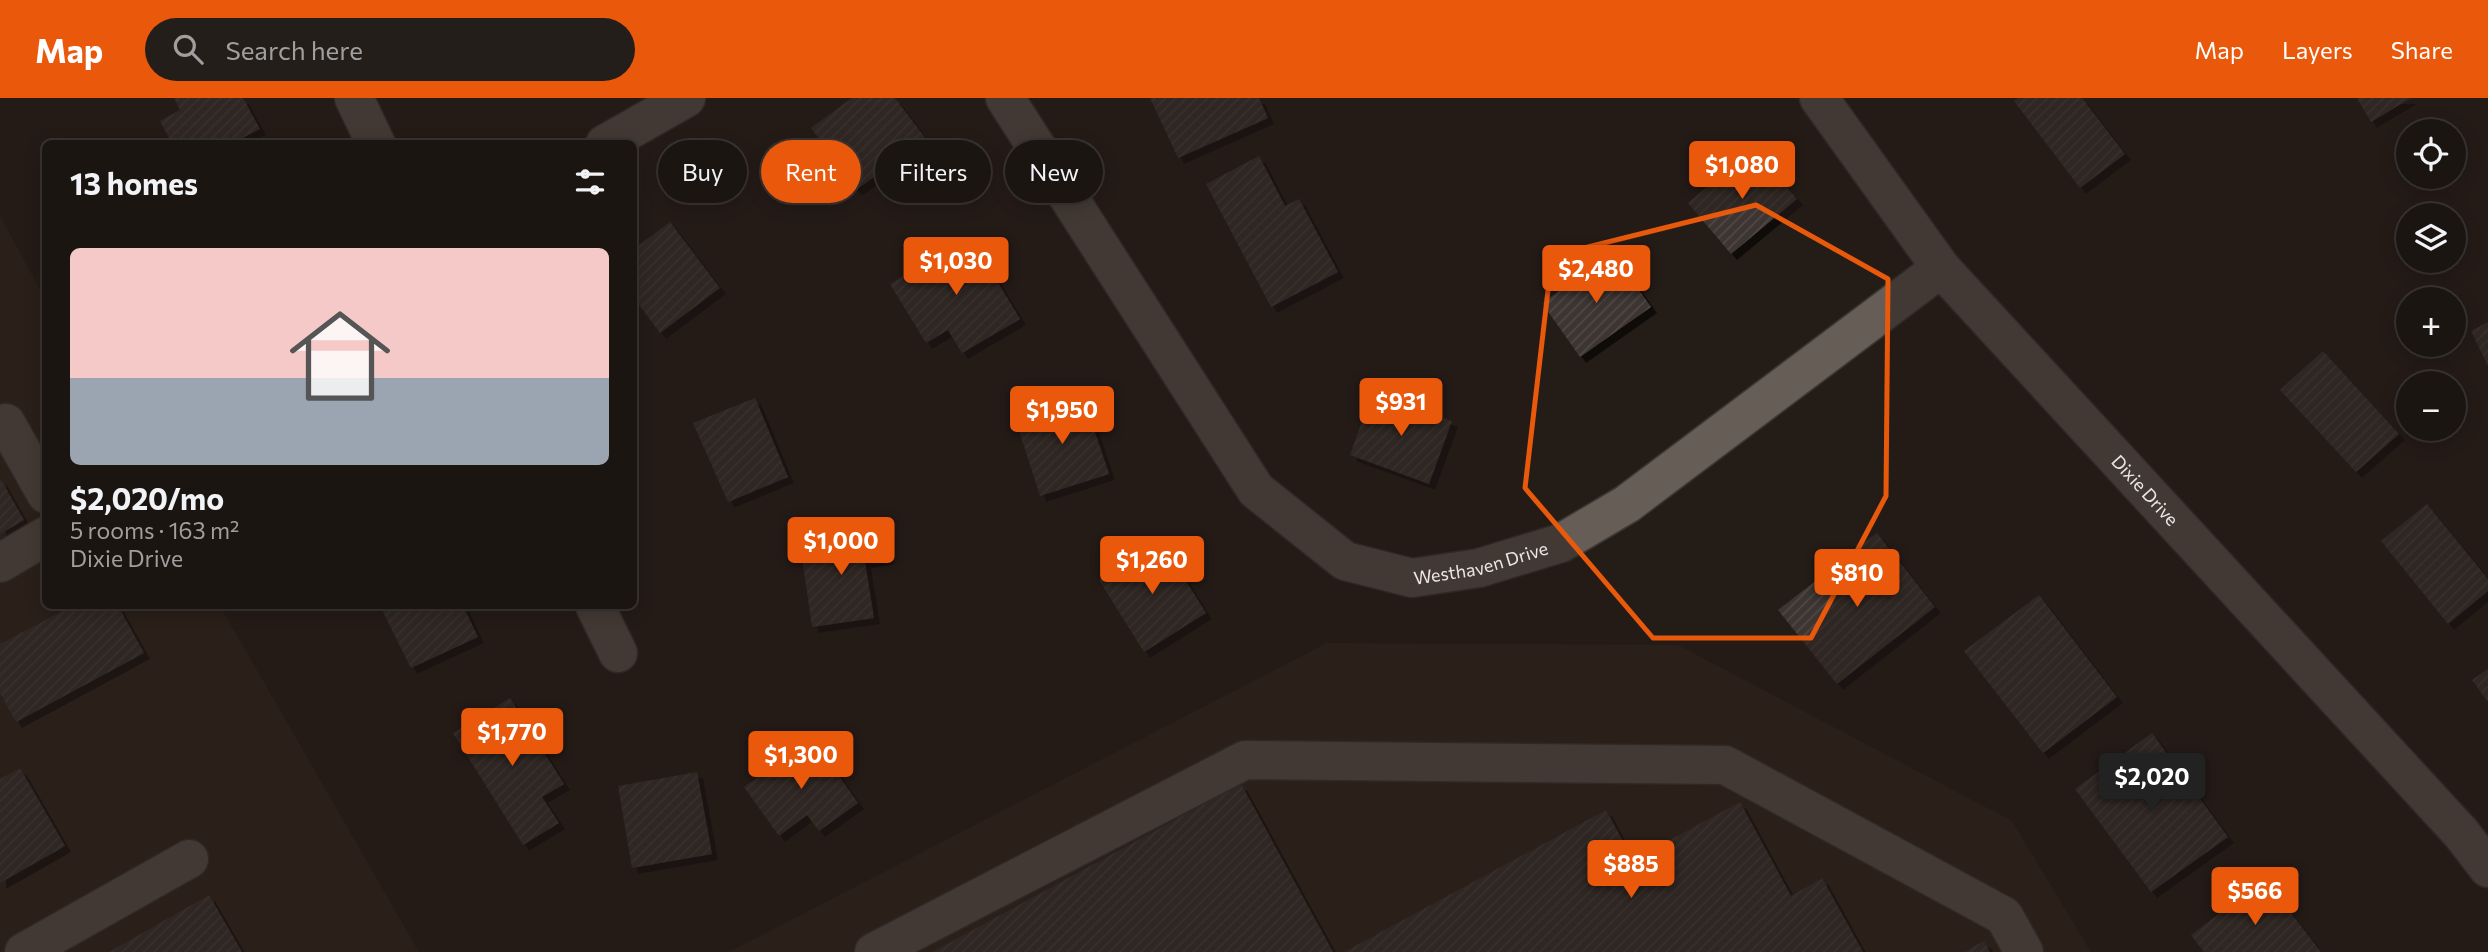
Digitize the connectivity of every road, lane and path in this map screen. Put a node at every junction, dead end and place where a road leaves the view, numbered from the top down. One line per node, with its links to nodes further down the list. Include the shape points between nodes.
1 (354, 98): 5 (street)
2 (686, 98): 6 (street)
3 (1005, 98): 7 (street, Westhaven Drive, via 1256,490 1345,561 1412,578 1479,568 1561,543 1627,504)
4 (1819, 98): 7 (street, Dixie Drive)
5 (374, 140)
6 (613, 140)
7 (1941, 268): 15 (street, Dixie Drive, via 2461,833)
8 (0, 426): 9 (street, via 6,423)
9 (42, 487)
10 (42, 538): 11 (street)
11 (0, 563)
12 (596, 609): 13 (street)
13 (618, 653)
14 (189, 859): 16 (street)
15 (2488, 868)
16 (24, 952)
17 (874, 952): 18 (street, via 1245,760 1725,765 2004,916)
18 (2024, 952)

